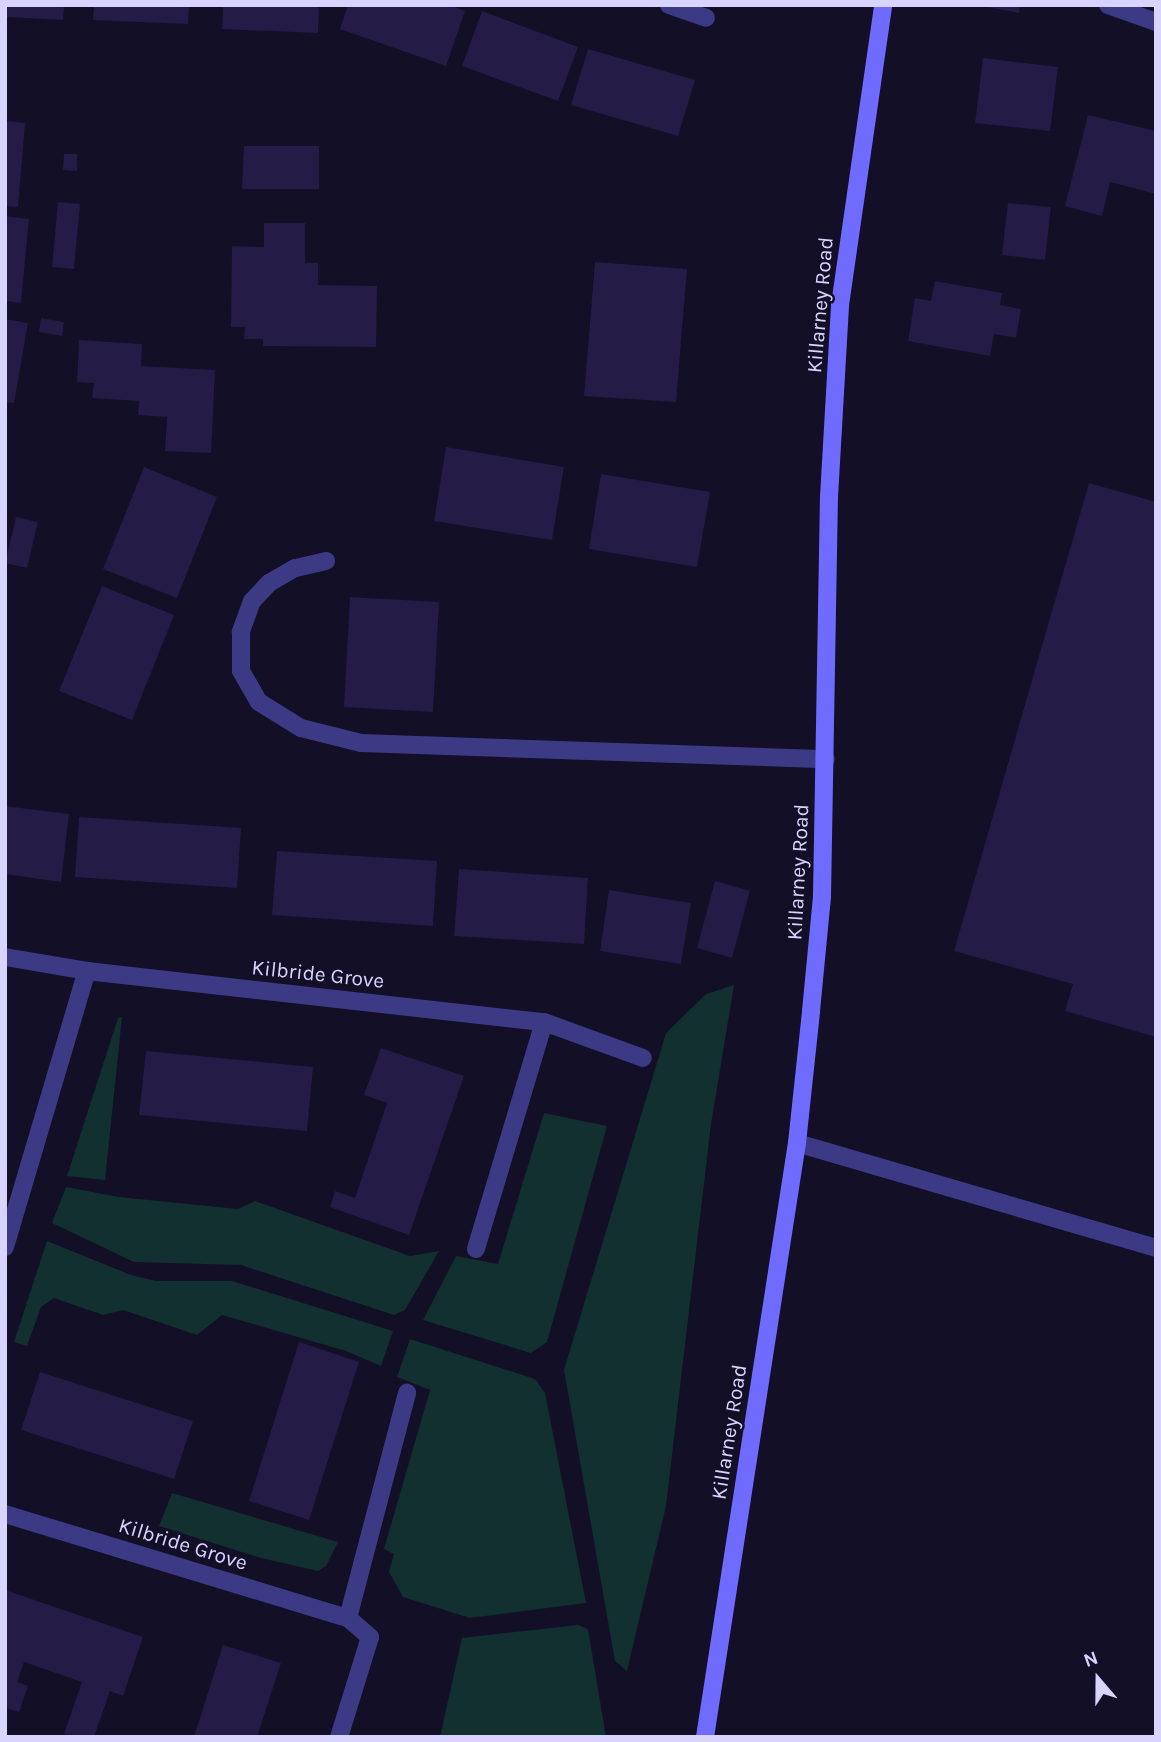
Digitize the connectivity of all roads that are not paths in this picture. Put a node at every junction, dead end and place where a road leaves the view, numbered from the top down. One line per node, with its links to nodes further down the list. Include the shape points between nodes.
1 (670, 5): 4 (street)
2 (883, 5): 7 (main road, Killarney Road, via 839,305 829,497)
3 (1108, 5): 5 (street)
4 (706, 18)
5 (1156, 22)
6 (326, 561): 7 (street, via 295,568 269,583 252,601 241,632 241,671 259,702 301,728 361,743)
7 (825, 759): 12 (main road, Killarney Road, via 822,896)
8 (5, 957): 9 (street, Kilbride Grove)
9 (87, 971): 10 (street, Kilbride Grove); 13 (street)
10 (544, 1022): 11 (street, Kilbride Grove); 15 (street)
11 (643, 1058)
12 (797, 1143): 14 (street); 20 (main road, Killarney Road)
13 (5, 1247)
14 (1156, 1248)
15 (476, 1249)
16 (407, 1393): 18 (street)
17 (5, 1514): 18 (street, Kilbride Grove)
18 (348, 1618): 19 (street, via 370,1637)
19 (339, 1737)
20 (705, 1737)

